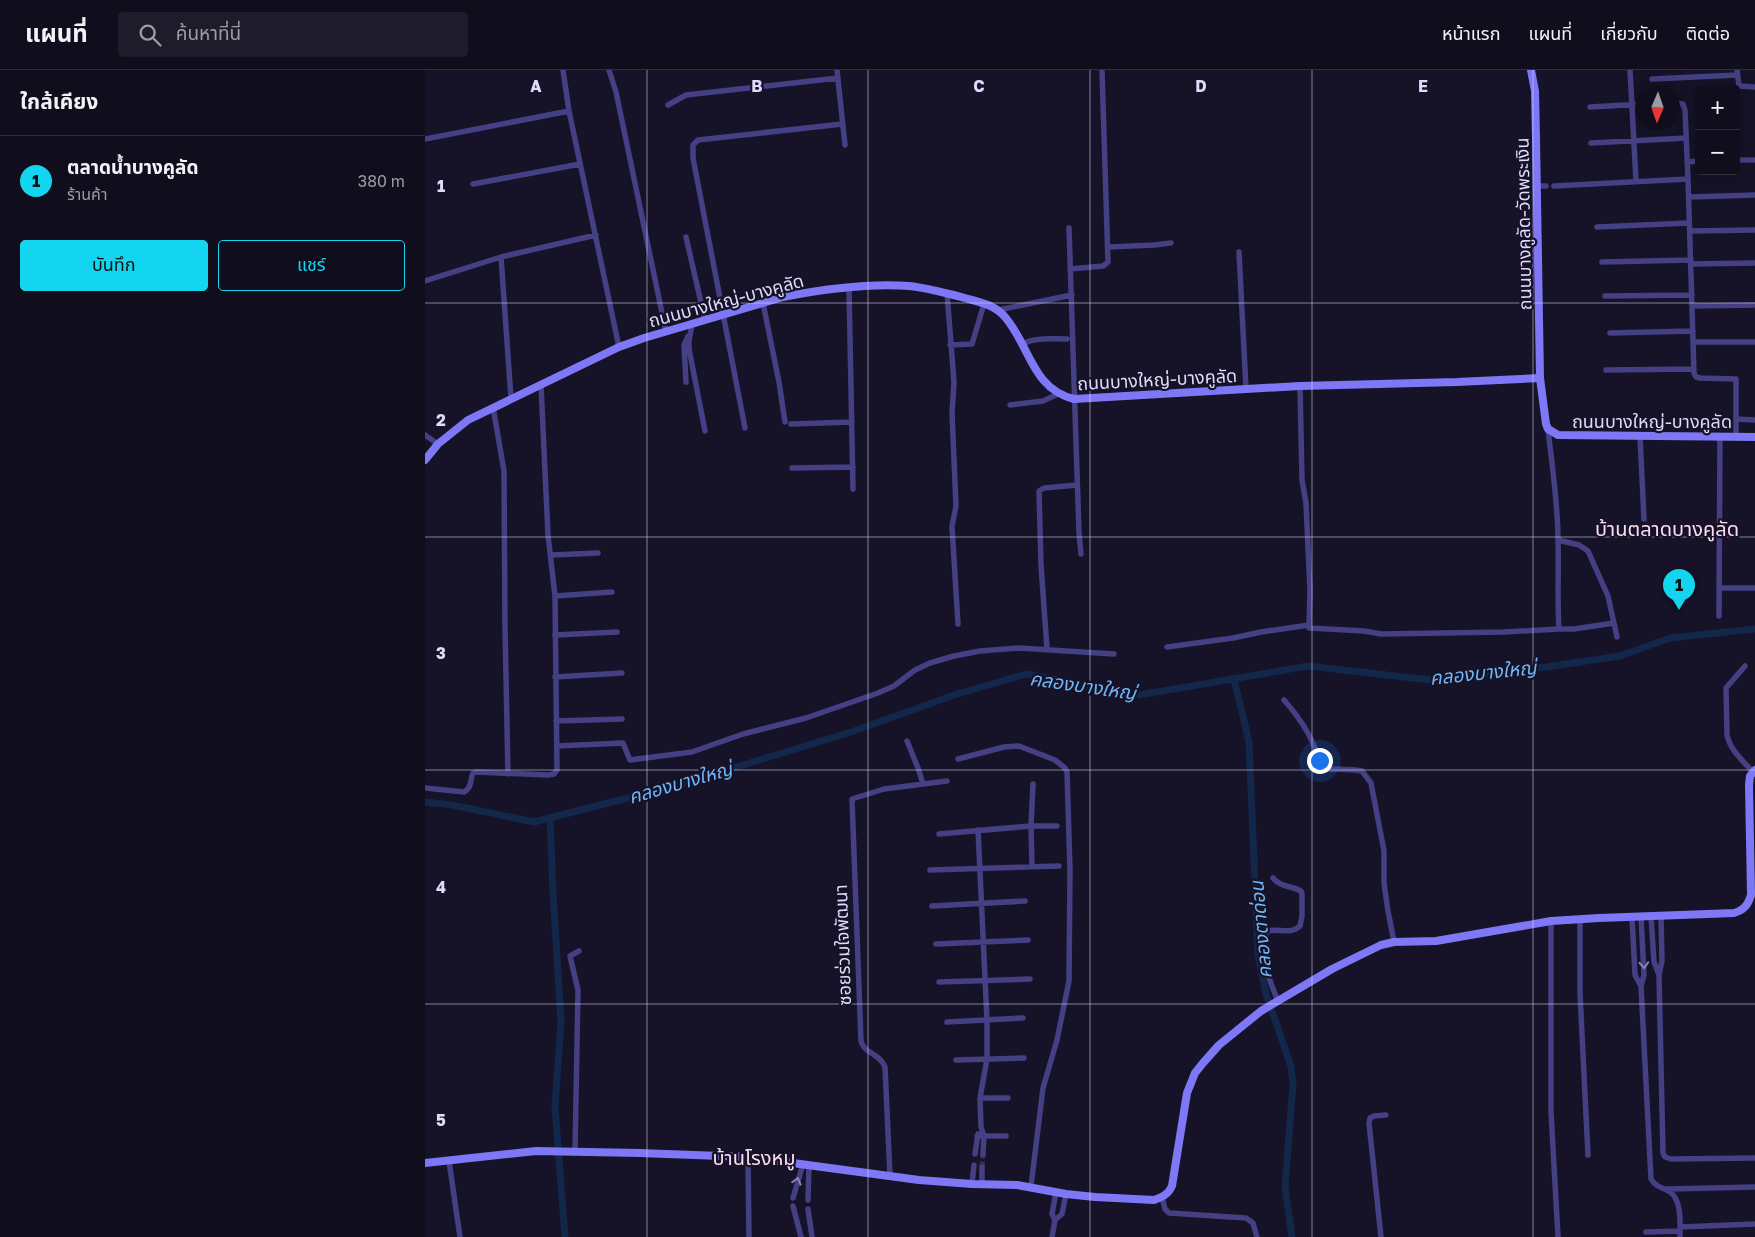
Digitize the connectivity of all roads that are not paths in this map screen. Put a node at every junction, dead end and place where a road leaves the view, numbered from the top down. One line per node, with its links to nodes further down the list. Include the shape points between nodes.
1 (563, 70): 16 (street)
2 (609, 70): 66 (street)
3 (837, 70): 8 (street)
4 (1531, 70): 31 (street, ถนนบางคูลัด-วัดพระเงิน, via 1535,91)
5 (1630, 70): 13 (street)
6 (1101, 71): 44 (street)
7 (1737, 73): 9 (street); 10 (street, via 1739,86)
8 (838, 78): 12 (street, via 685,95); 17 (street)
9 (1652, 79)
10 (1755, 87)
11 (1680, 102): 18 (street, via 1684,106)
12 (667, 105)
13 (1631, 105): 14 (street); 15 (street); 20 (street)
14 (1635, 105)
15 (1590, 107)
16 (569, 111): 19 (street); 27 (street)
17 (842, 124): 22 (street); 62 (street, via 695,142 693,158)
18 (1686, 138): 20 (street); 26 (street)
19 (425, 139)
20 (1634, 142): 21 (street); 29 (street)
21 (1591, 143)
22 (845, 145)
23 (1740, 160): 24 (street)
24 (1755, 160)
25 (1695, 161): 26 (street)
26 (1687, 162): 28 (street)
27 (580, 164): 30 (street); 41 (street)
28 (1688, 179): 29 (street); 35 (street)
29 (1636, 181): 33 (street)
30 (473, 184)
31 (1537, 186): 32 (street); 77 (street, ถนนบางคูลัด-วัดพระเงิน)
32 (1546, 186)
33 (1554, 186)
34 (1755, 195): 35 (street)
35 (1689, 197): 36 (street)
36 (1689, 223): 37 (street); 39 (street)
37 (1597, 227)
38 (1069, 228): 50 (street)
39 (1690, 230): 40 (street); 48 (street)
40 (1755, 230)
41 (596, 234): 46 (street); 74 (street)
42 (686, 237): 63 (street)
43 (1171, 243): 44 (street)
44 (1108, 247): 50 (street, via 1107,265)
45 (1239, 252): 81 (street)
46 (501, 257): 51 (street); 83 (street)
47 (1602, 262): 48 (street)
48 (1691, 262): 49 (street); 55 (street)
49 (1755, 264)
50 (1070, 269): 54 (street)
51 (425, 281)
52 (849, 288): 53 (street, ถนนบางใหญ่-บางคูลัด, via 911,286); 57 (street, ถนนบางใหญ่-บางคูลัด, via 803,293); 89 (street)
53 (947, 293): 58 (street, ถนนบางใหญ่-บางคูลัด); 73 (street)
54 (1072, 295): 61 (street); 84 (street)
55 (1692, 295): 56 (street); 60 (street)
56 (1605, 296)
57 (763, 303): 62 (street, ถนนบางใหญ่-บางคูลัด); 89 (street, via 788,423)
58 (984, 304): 61 (street, ถนนบางใหญ่-บางคูลัด); 73 (street, via 972,344)
59 (1755, 305): 60 (street)
60 (1692, 306): 65 (street)
61 (998, 310): 72 (street, ถนนบางใหญ่-บางคูลัด)
62 (723, 314): 63 (street, ถนนบางใหญ่-บางคูลัด); 90 (street)
63 (705, 320): 64 (street, ถนนบางใหญ่-บางคูลัด)
64 (693, 324): 66 (street, ถนนบางใหญ่-บางคูลัด); 68 (street)
65 (1693, 331): 67 (street); 70 (street)
66 (667, 332): 74 (street, ถนนบางใหญ่-บางคูลัด)
67 (1610, 332)
68 (690, 335): 78 (street, via 684,344); 92 (street, via 689,349)
69 (1067, 339): 72 (street, via 1039,339)
70 (1693, 342): 71 (street); 75 (street)
71 (1755, 342)
72 (1022, 344): 82 (street, ถนนบางใหญ่-บางคูลัด, via 1041,378)
73 (950, 345): 115 (street, via 954,382 956,506 952,526)
74 (619, 347): 79 (street, ถนนบางใหญ่-บางคูลัด)
75 (1694, 369): 76 (street); 87 (street, via 1696,377 1700,378 1736,379)
76 (1606, 370)
77 (1540, 378): 80 (street, ถนนบางใหญ่-บางคูลัด); 91 (street, ถนนบางใหญ่-บางคูลัด)
78 (686, 382)
79 (541, 385): 83 (street, ถนนบางใหญ่-บางคูลัด); 108 (street)
80 (1300, 386): 81 (street, ถนนบางใหญ่-บางคูลัด); 116 (street)
81 (1246, 389): 84 (street, ถนนบางใหญ่-บางคูลัด)
82 (1059, 394): 84 (street, ถนนบางใหญ่-บางคูลัด); 85 (street)
83 (511, 398): 86 (street, ถนนบางใหญ่-บางคูลัด)
84 (1074, 399): 102 (street)
85 (1010, 405)
86 (493, 407): 98 (street, ถนนบางใหญ่-บางคูลัด, via 468,420); 134 (street, via 504,471)
87 (1736, 419): 88 (street); 96 (street)
88 (1755, 420)
89 (852, 422): 100 (street)
90 (745, 428)
91 (1548, 429): 94 (street, ถนนบางใหญ่-บางคูลัด, via 1558,435); 105 (street)
92 (705, 431)
93 (425, 435): 98 (street)
94 (1640, 436): 95 (street, ถนนบางใหญ่-บางคูลัด); 104 (street)
95 (1720, 436): 96 (street, ถนนบางใหญ่-บางคูลัด); 109 (street)
96 (1737, 436): 97 (street, ถนนบางใหญ่-บางคูลัด)
97 (1755, 437)
98 (438, 444): 99 (street, ถนนบางใหญ่-บางคูลัด)
99 (425, 460)
100 (853, 467): 101 (street); 103 (street)
101 (793, 468)
102 (1077, 485): 107 (street); 122 (street, via 1039,491)
103 (853, 489)
104 (1644, 519)
105 (1559, 540): 114 (street, via 1588,551 1608,596); 117 (street)
106 (598, 553): 108 (street)
107 (1081, 554)
108 (551, 555): 112 (street)
109 (1719, 588): 110 (street); 113 (street)
110 (1755, 588)
111 (612, 592): 112 (street)
112 (555, 596): 119 (street)
113 (1719, 616)
114 (1614, 623): 117 (street); 120 (street)
115 (959, 624)
116 (1309, 625): 117 (street, via 1310,629 1381,634); 121 (street)
117 (1559, 629)
118 (617, 632): 119 (street)
119 (555, 635): 126 (street)
120 (1617, 637)
121 (1167, 647)
122 (1047, 649): 123 (street); 131 (street, via 1019,648 954,656 923,667 879,693 692,752 630,760 623,743)
123 (1114, 654)
124 (1745, 666): 133 (street, via 1726,688 1727,735 1733,750)
125 (622, 672): 126 (street)
126 (555, 677): 129 (street)
127 (1284, 700): 159 (street, via 1300,719 1316,748 1322,769 1362,771 1371,783 1384,851 1387,912)
128 (621, 719): 129 (street)
129 (556, 721): 131 (street)
130 (907, 741): 136 (street)
131 (557, 746): 134 (street, via 557,770 554,774)
132 (958, 759): 195 (street, via 1019,746 1055,760 1067,772 1069,981 1043,1088)
133 (1754, 771): 153 (street, via 1749,780 1752,885 1746,907 1733,913)
134 (508, 774): 138 (street, via 473,773 470,786 464,792)
135 (947, 781): 136 (street, ซอยร่วมใจพัฒนา)
136 (923, 784): 192 (street, ซอยร่วมใจพัฒนา, via 884,789 852,799 861,1042 863,1048 881,1058 885,1067)
137 (1033, 784): 139 (street)
138 (425, 788)
139 (1031, 826): 140 (street); 141 (street); 143 (street)
140 (1057, 826)
141 (978, 830): 142 (street); 145 (street)
142 (939, 834)
143 (1033, 866): 144 (street); 145 (street)
144 (1059, 866)
145 (980, 868): 146 (street); 149 (street)
146 (930, 870)
147 (1273, 878): 167 (street, via 1279,884 1297,888 1302,894 1300,926 1291,931 1271,930 1265,936 1265,969)
148 (1025, 901): 149 (street)
149 (981, 902): 150 (street); 158 (street)
150 (932, 906)
151 (1641, 916): 152 (street); 154 (street); 166 (street, one-way to 166, via 1644,975)
152 (1651, 916): 153 (street); 162 (street, via 1654,962)
153 (1661, 916): 162 (street, via 1662,962)
154 (1632, 917): 155 (street); 166 (street, via 1635,975)
155 (1580, 919): 156 (street); 184 (street)
156 (1551, 921): 159 (street, via 1436,941); 216 (street, via 1551,1112)
157 (1028, 940): 158 (street)
158 (984, 941): 160 (street); 164 (street)
159 (1395, 942): 167 (street, via 1381,944)
160 (936, 944)
161 (579, 951): 181 (street, via 570,956 578,990)
162 (1659, 975): 186 (street, via 1665,1157)
163 (1030, 979): 164 (street)
164 (985, 981): 165 (street); 169 (street)
165 (939, 982)
166 (1641, 986): 197 (street, via 1651,1179 1653,1184)
167 (1276, 1002): 200 (street, via 1219,1045 1195,1073 1185,1103 1172,1186)
168 (1023, 1018): 169 (street)
169 (987, 1020): 170 (street); 172 (street)
170 (947, 1022)
171 (1023, 1058): 172 (street)
172 (987, 1059): 173 (street); 174 (street)
173 (956, 1060)
174 (980, 1098): 175 (street); 177 (street)
175 (1008, 1098)
176 (1386, 1115): 215 (street, via 1374,1116 1369,1123)
177 (981, 1127): 178 (street); 179 (street)
178 (977, 1136): 179 (street); 182 (street)
179 (984, 1136): 180 (street); 183 (street)
180 (1006, 1136)
181 (575, 1152): 185 (street); 187 (street, via 541,1151)
182 (975, 1154)
183 (983, 1154)
184 (1588, 1155)
185 (748, 1157): 189 (street); 210 (street)
186 (1755, 1158)
187 (449, 1161): 188 (street); 209 (street)
188 (425, 1163)
189 (806, 1164): 192 (street); 201 (street, one-way to 189); 202 (street)
190 (974, 1165): 193 (street)
191 (982, 1167): 194 (street)
192 (890, 1176): 193 (street)
193 (972, 1184): 194 (street)
194 (982, 1184): 195 (street)
195 (1031, 1186): 198 (street)
196 (1755, 1187): 197 (street)
197 (1665, 1189): 208 (street, via 1677,1199)
198 (1056, 1192): 199 (street); 205 (street, via 1052,1214)
199 (1066, 1194): 200 (street, via 1109,1199 1154,1200); 205 (street, via 1062,1214)
200 (1162, 1197): 214 (street, via 1169,1212 1246,1218 1253,1223)
201 (793, 1198)
202 (808, 1200)
203 (793, 1206): 211 (street)
204 (808, 1209): 212 (street)
205 (1055, 1220): 213 (street)
206 (1755, 1224): 208 (street)
207 (1646, 1232): 208 (street)
208 (1680, 1232)
209 (460, 1237)
210 (749, 1237)
211 (801, 1237)
212 (812, 1237)
213 (1052, 1237)
214 (1257, 1237)
215 (1381, 1237)
216 (1558, 1237)

